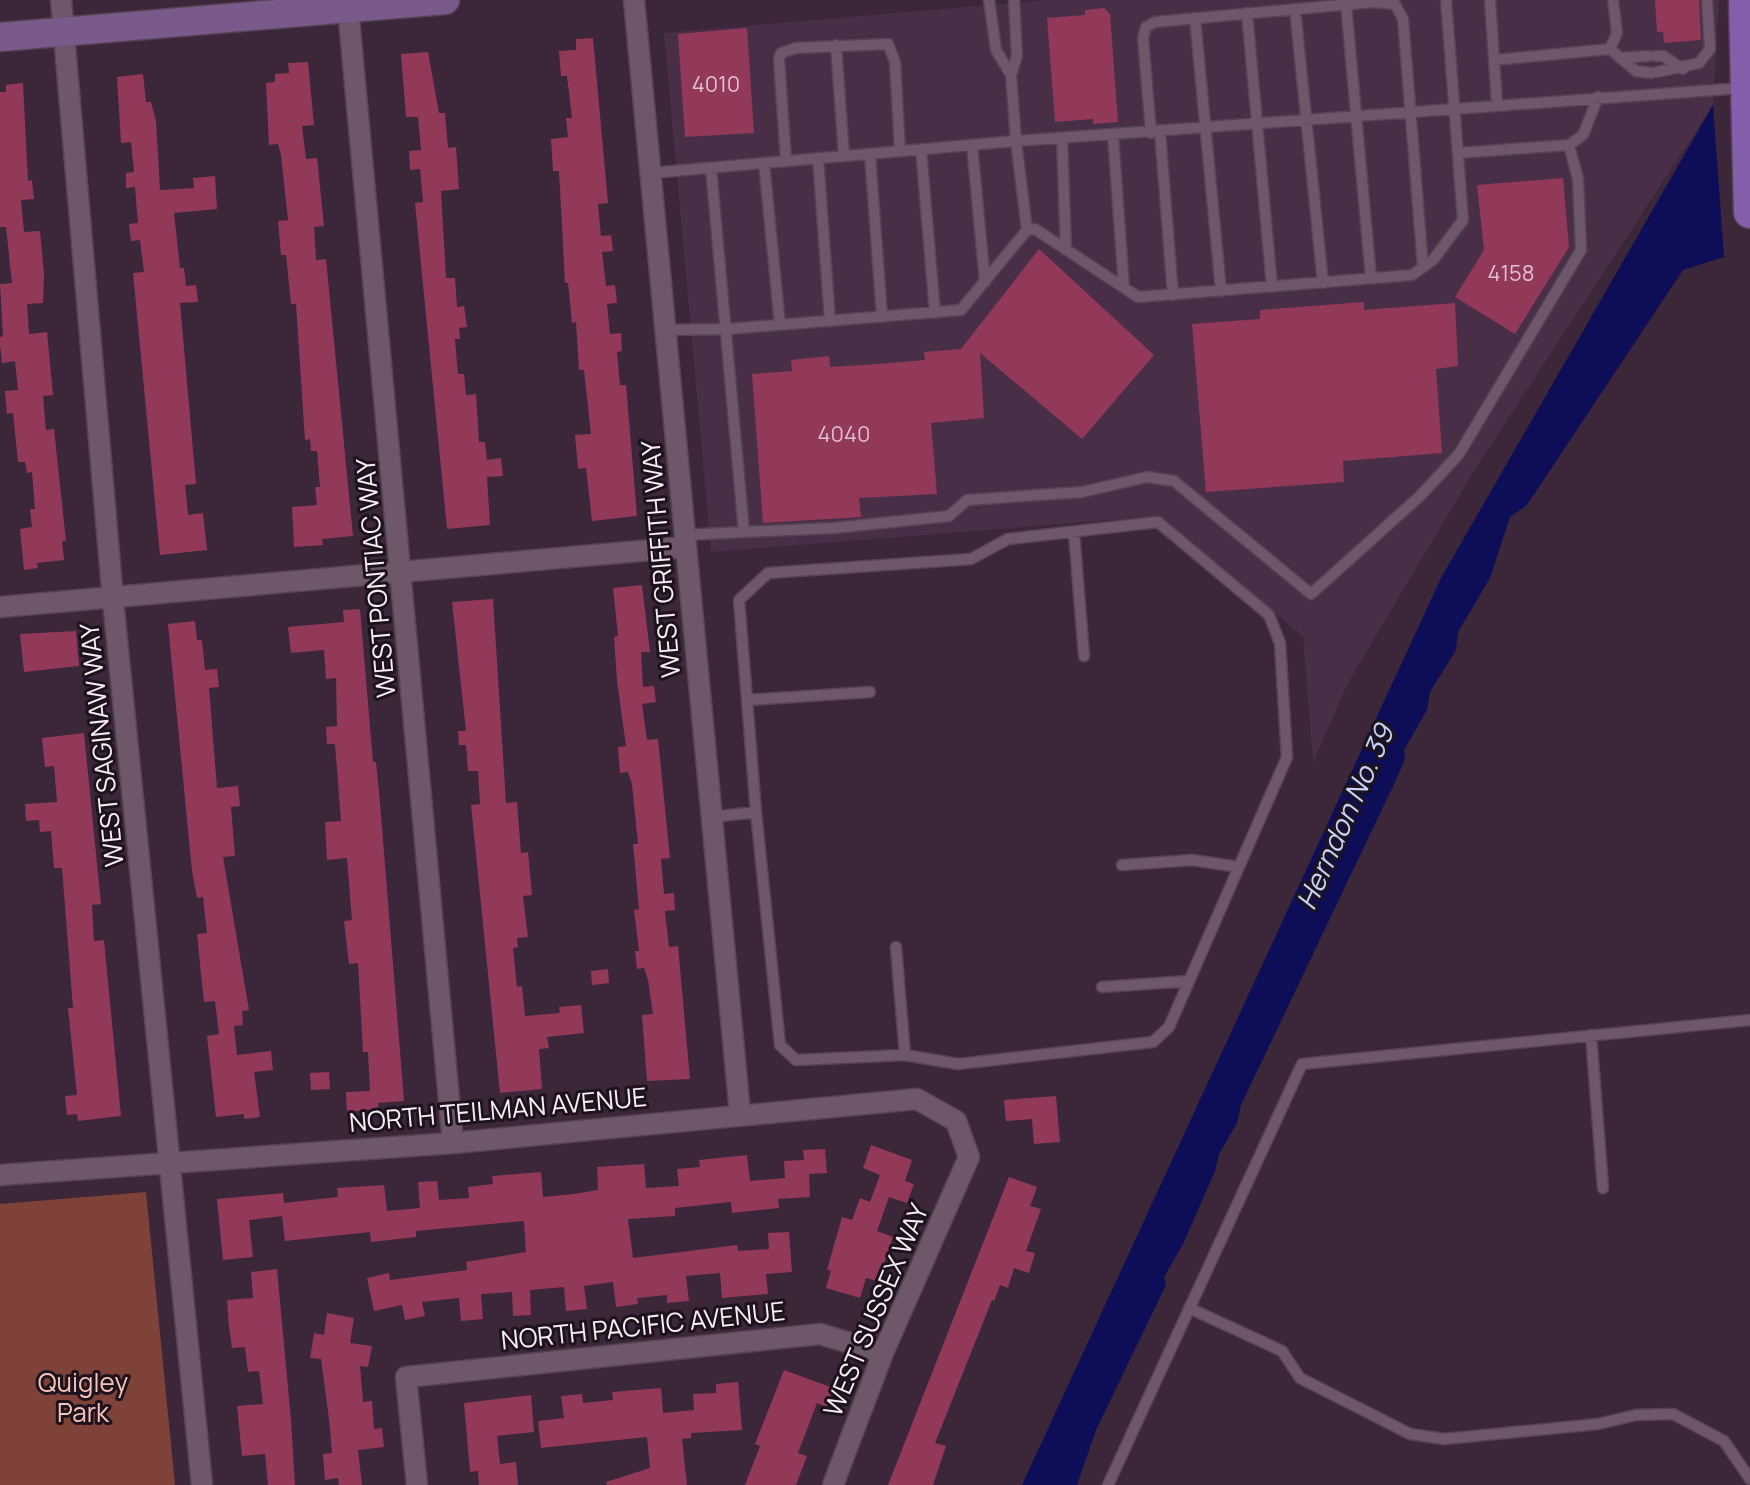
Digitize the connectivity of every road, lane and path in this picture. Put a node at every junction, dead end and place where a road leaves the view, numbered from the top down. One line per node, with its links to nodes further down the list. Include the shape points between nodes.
1 (61, 0): 16 (street, WEST SAGINAW WAY)
2 (445, 0): 12 (main road)
3 (634, 0): 49 (street, WEST GRIFFITH WAY)
4 (989, 0): 23 (lane, via 996,50)
5 (1014, 0): 23 (lane, via 1017,56)
6 (1446, 0): 27 (lane)
7 (1490, 0): 21 (lane)
8 (1613, 0): 19 (lane, via 1617,33)
9 (1707, 0): 22 (lane, via 1710,49 1699,63)
10 (1745, 0): 24 (main road)
11 (1346, 4): 13 (lane); 28 (lane, via 1386,2 1401,10); 29 (lane)
12 (348, 8): 16 (main road); 70 (street, WEST PONTIAC WAY)
13 (1295, 9): 14 (lane); 30 (lane)
14 (1247, 13): 15 (lane); 31 (lane)
15 (1195, 18): 32 (lane); 33 (lane, via 1146,27 1143,53)
16 (64, 31): 17 (main road); 71 (street, WEST SAGINAW WAY)
17 (0, 37)
18 (836, 45): 40 (lane, via 888,44 893,52); 43 (lane); 45 (lane, via 781,53)
19 (1610, 49): 20 (lane); 21 (lane)
20 (1620, 58): 22 (lane, via 1663,56); 22 (lane, via 1636,71)
21 (1494, 60): 26 (lane)
22 (1683, 69)
23 (1011, 75): 36 (lane)
24 (1746, 87): 25 (lane); 48 (main road)
25 (1598, 97): 26 (lane); 38 (lane, via 1583,135)
26 (1497, 104): 27 (lane)
27 (1454, 107): 28 (lane); 41 (lane)
28 (1410, 111): 29 (lane); 53 (lane)
29 (1357, 115): 30 (lane); 54 (lane)
30 (1307, 120): 31 (lane); 56 (lane)
31 (1258, 124): 32 (lane); 57 (lane)
32 (1206, 128): 33 (lane); 59 (lane)
33 (1156, 132): 34 (lane); 60 (lane)
34 (1113, 135): 35 (lane); 58 (lane)
35 (1062, 138): 36 (lane); 52 (lane)
36 (1016, 141): 37 (lane); 51 (lane)
37 (972, 145): 39 (lane); 55 (lane)
38 (1569, 145): 41 (lane); 67 (lane, via 1578,179 1581,250 1459,454 1311,594 1195,495 1174,481 1147,477 1082,492 967,500 949,516)
39 (921, 149): 40 (lane); 61 (lane)
40 (900, 151): 42 (lane)
41 (1458, 153): 53 (lane, via 1463,220)
42 (870, 154): 43 (lane); 62 (lane)
43 (844, 156): 44 (lane)
44 (818, 158): 45 (lane); 63 (lane)
45 (786, 161): 46 (lane)
46 (764, 163): 47 (lane); 64 (lane)
47 (711, 168): 49 (lane); 65 (lane)
48 (1749, 171): 50 (main road)
49 (651, 173): 66 (street, WEST GRIFFITH WAY)
50 (1750, 212)
51 (1027, 230): 52 (lane, via 1035,229); 55 (lane)
52 (1066, 250): 58 (lane)
53 (1423, 267): 54 (lane, via 1412,275)
54 (1371, 278): 56 (lane)
55 (985, 282): 61 (lane, via 961,310)
56 (1323, 283): 57 (lane)
57 (1272, 287): 59 (lane)
58 (1124, 288): 60 (lane, via 1138,297)
59 (1221, 291): 60 (lane)
60 (1173, 295)
61 (935, 313): 62 (lane)
62 (882, 317): 63 (lane)
63 (830, 321): 64 (lane)
64 (780, 325): 65 (lane)
65 (728, 329): 66 (lane); 67 (lane)
66 (665, 330): 69 (street, WEST GRIFFITH WAY)
67 (744, 532): 69 (lane)
68 (1074, 532): 73 (lane); 75 (lane, via 1008,539 971,559 768,573 739,600); 79 (lane, via 1158,522 1269,615 1280,643 1287,757)
69 (686, 541): 70 (street); 77 (street, WEST GRIFFITH WAY)
70 (402, 572): 71 (street); 87 (street, WEST PONTIAC WAY)
71 (113, 600): 72 (street); 89 (street, WEST SAGINAW WAY)
72 (0, 607)
73 (1084, 656)
74 (870, 692): 75 (lane)
75 (747, 700): 76 (lane)
76 (756, 812): 77 (lane); 85 (lane, via 780,1045 796,1060)
77 (711, 817): 86 (street, WEST GRIFFITH WAY)
78 (1122, 865): 79 (lane, via 1192,860)
79 (1239, 867): 81 (lane)
80 (896, 947): 85 (lane)
81 (1189, 981): 82 (lane); 85 (lane, via 1169,1027 1153,1042 958,1064)
82 (1102, 987)
83 (1750, 1020): 84 (lane)
84 (1591, 1035): 91 (lane); 92 (lane, via 1302,1064)
85 (905, 1055)
86 (740, 1113): 87 (street, NORTH TEILMAN AVENUE); 88 (street, NORTH TEILMAN AVENUE, via 917,1099 956,1121)
87 (453, 1143): 89 (street, NORTH TEILMAN AVENUE)
88 (969, 1157): 93 (street, WEST SUSSEX WAY)
89 (171, 1161): 90 (street, NORTH TEILMAN AVENUE); 95 (street, WEST SAGINAW WAY)
90 (0, 1175)
91 (1603, 1188)
92 (1189, 1308): 94 (lane, via 1282,1351 1300,1378 1410,1434 1444,1439 1673,1414 1724,1441); 98 (lane)
93 (883, 1353): 96 (street, NORTH PACIFIC AVENUE, via 820,1334 406,1377); 97 (street, WEST SUSSEX WAY)
94 (1750, 1479)
95 (202, 1485)
96 (417, 1485)
97 (833, 1485)
98 (1108, 1485)

